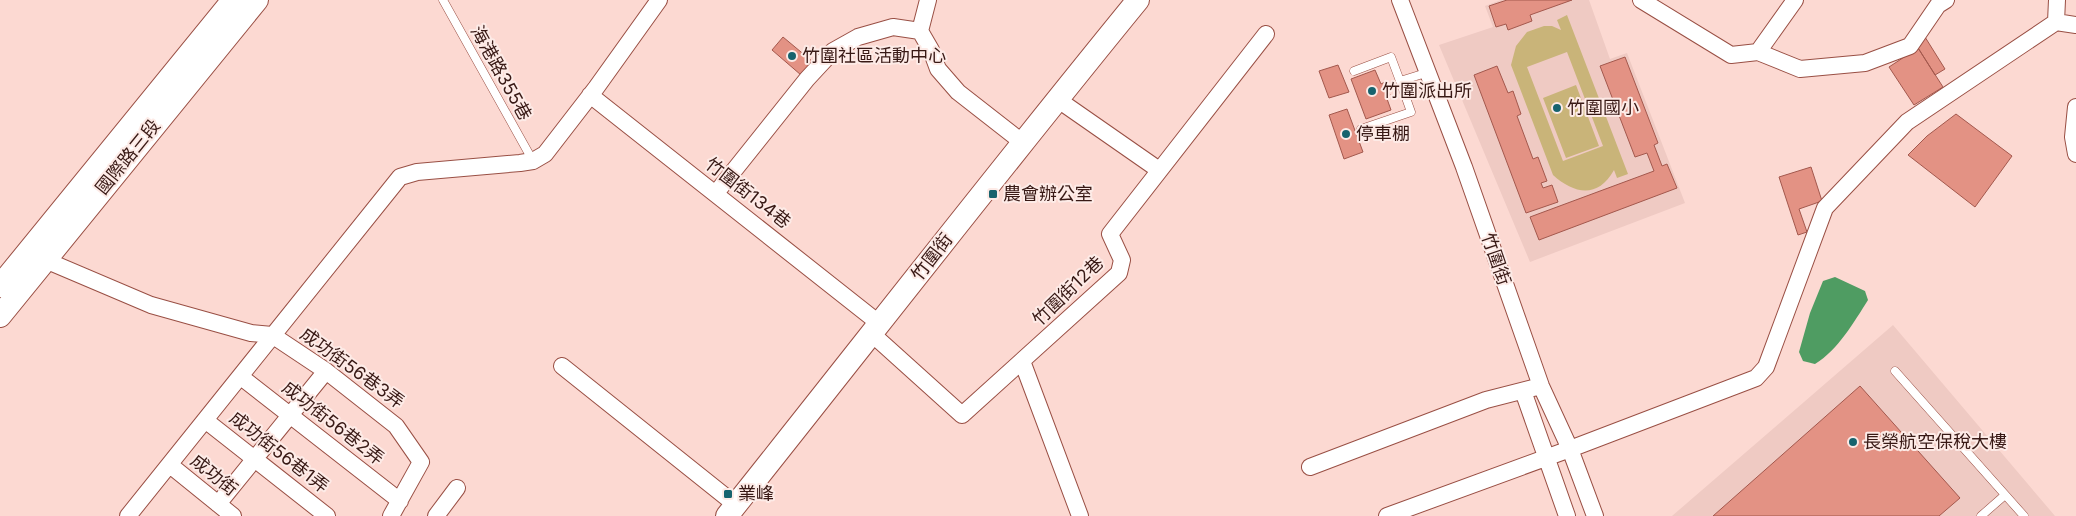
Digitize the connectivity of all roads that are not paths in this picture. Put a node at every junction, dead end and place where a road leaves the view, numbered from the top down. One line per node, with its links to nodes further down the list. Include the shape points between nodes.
1 (233, 0): 30 (street, 國際路三段)
2 (257, 0): 29 (street, 國際路三段)
3 (443, 0): 26 (lane, 海港路355巷)
4 (659, 0): 20 (street)
5 (928, 0): 14 (street)
6 (1138, 0): 21 (street, 竹圍街)
7 (1400, 0): 18 (street, 竹圍街)
8 (1641, 0): 16 (street, via 1731,55)
9 (1795, 0): 16 (street)
10 (1946, 0): 16 (street, via 1938,5 1910,46 1865,63 1800,69)
11 (2057, 0): 12 (street)
12 (2056, 22): 13 (street); 43 (street, via 1907,122 1825,208 1766,368 1756,378)
13 (2076, 25)
14 (920, 31): 24 (street, via 938,69 958,92); 28 (street, via 893,27 858,37 833,51)
15 (1266, 34): 27 (street, 竹圍街12巷)
16 (1758, 52)
17 (1354, 71): 19 (lane, via 1391,58)
18 (1429, 72): 19 (lane); 39 (street, 竹圍街)
19 (1400, 81): 23 (lane, via 1411,112)
20 (590, 95): 26 (street, via 545,154); 28 (street, 竹圍街134巷)
21 (1057, 99): 24 (street, 竹圍街); 27 (street)
22 (2076, 107): 25 (street, via 2073,137)
23 (1361, 129)
24 (1022, 142): 32 (street, 竹圍街)
25 (2076, 154)
26 (533, 161): 33 (street, via 418,172 400,177)
27 (1160, 170): 34 (street, 竹圍街12巷, via 1110,234 1122,260 1119,273)
28 (716, 193): 32 (street, 竹圍街134巷)
29 (45, 260): 31 (street, 國際路三段); 33 (street, via 151,305 252,333)
30 (0, 286)
31 (0, 316)
32 (876, 328): 34 (street, 竹圍街12巷, via 962,415); 52 (street, 竹圍街)
33 (272, 335): 36 (street, 成功街56巷3弄); 38 (street)
34 (1022, 361): 58 (street)
35 (562, 366): 52 (street)
36 (326, 371): 41 (street); 50 (street, 成功街56巷3弄, via 396,426 421,462)
37 (1895, 371): 49 (lane)
38 (241, 377): 41 (street, 成功街56巷2弄); 42 (street)
39 (1541, 386): 40 (street); 43 (street, 竹圍街)
40 (1523, 391): 44 (street); 47 (street, via 1486,400)
41 (290, 415): 45 (street); 50 (street, 成功街56巷2弄)
42 (205, 420): 45 (street, 成功街56巷1弄); 46 (street)
43 (1570, 450): 44 (street); 61 (street, 竹圍街)
44 (1546, 458): 59 (street); 60 (street)
45 (254, 459): 51 (street); 55 (street, 成功街56巷1弄)
46 (170, 465): 51 (street, 成功街); 53 (street)
47 (1310, 467)
48 (457, 488): 57 (street)
49 (2005, 495): 62 (lane); 63 (lane)
50 (400, 501): 56 (street)
51 (218, 504): 54 (street, 成功街)
52 (731, 510)
53 (133, 514)
54 (233, 516)
55 (328, 516)
56 (391, 516)
57 (436, 516)
58 (1080, 516)
59 (1387, 516)
60 (1567, 516)
61 (1595, 516)
62 (1981, 516)
63 (2024, 516)

